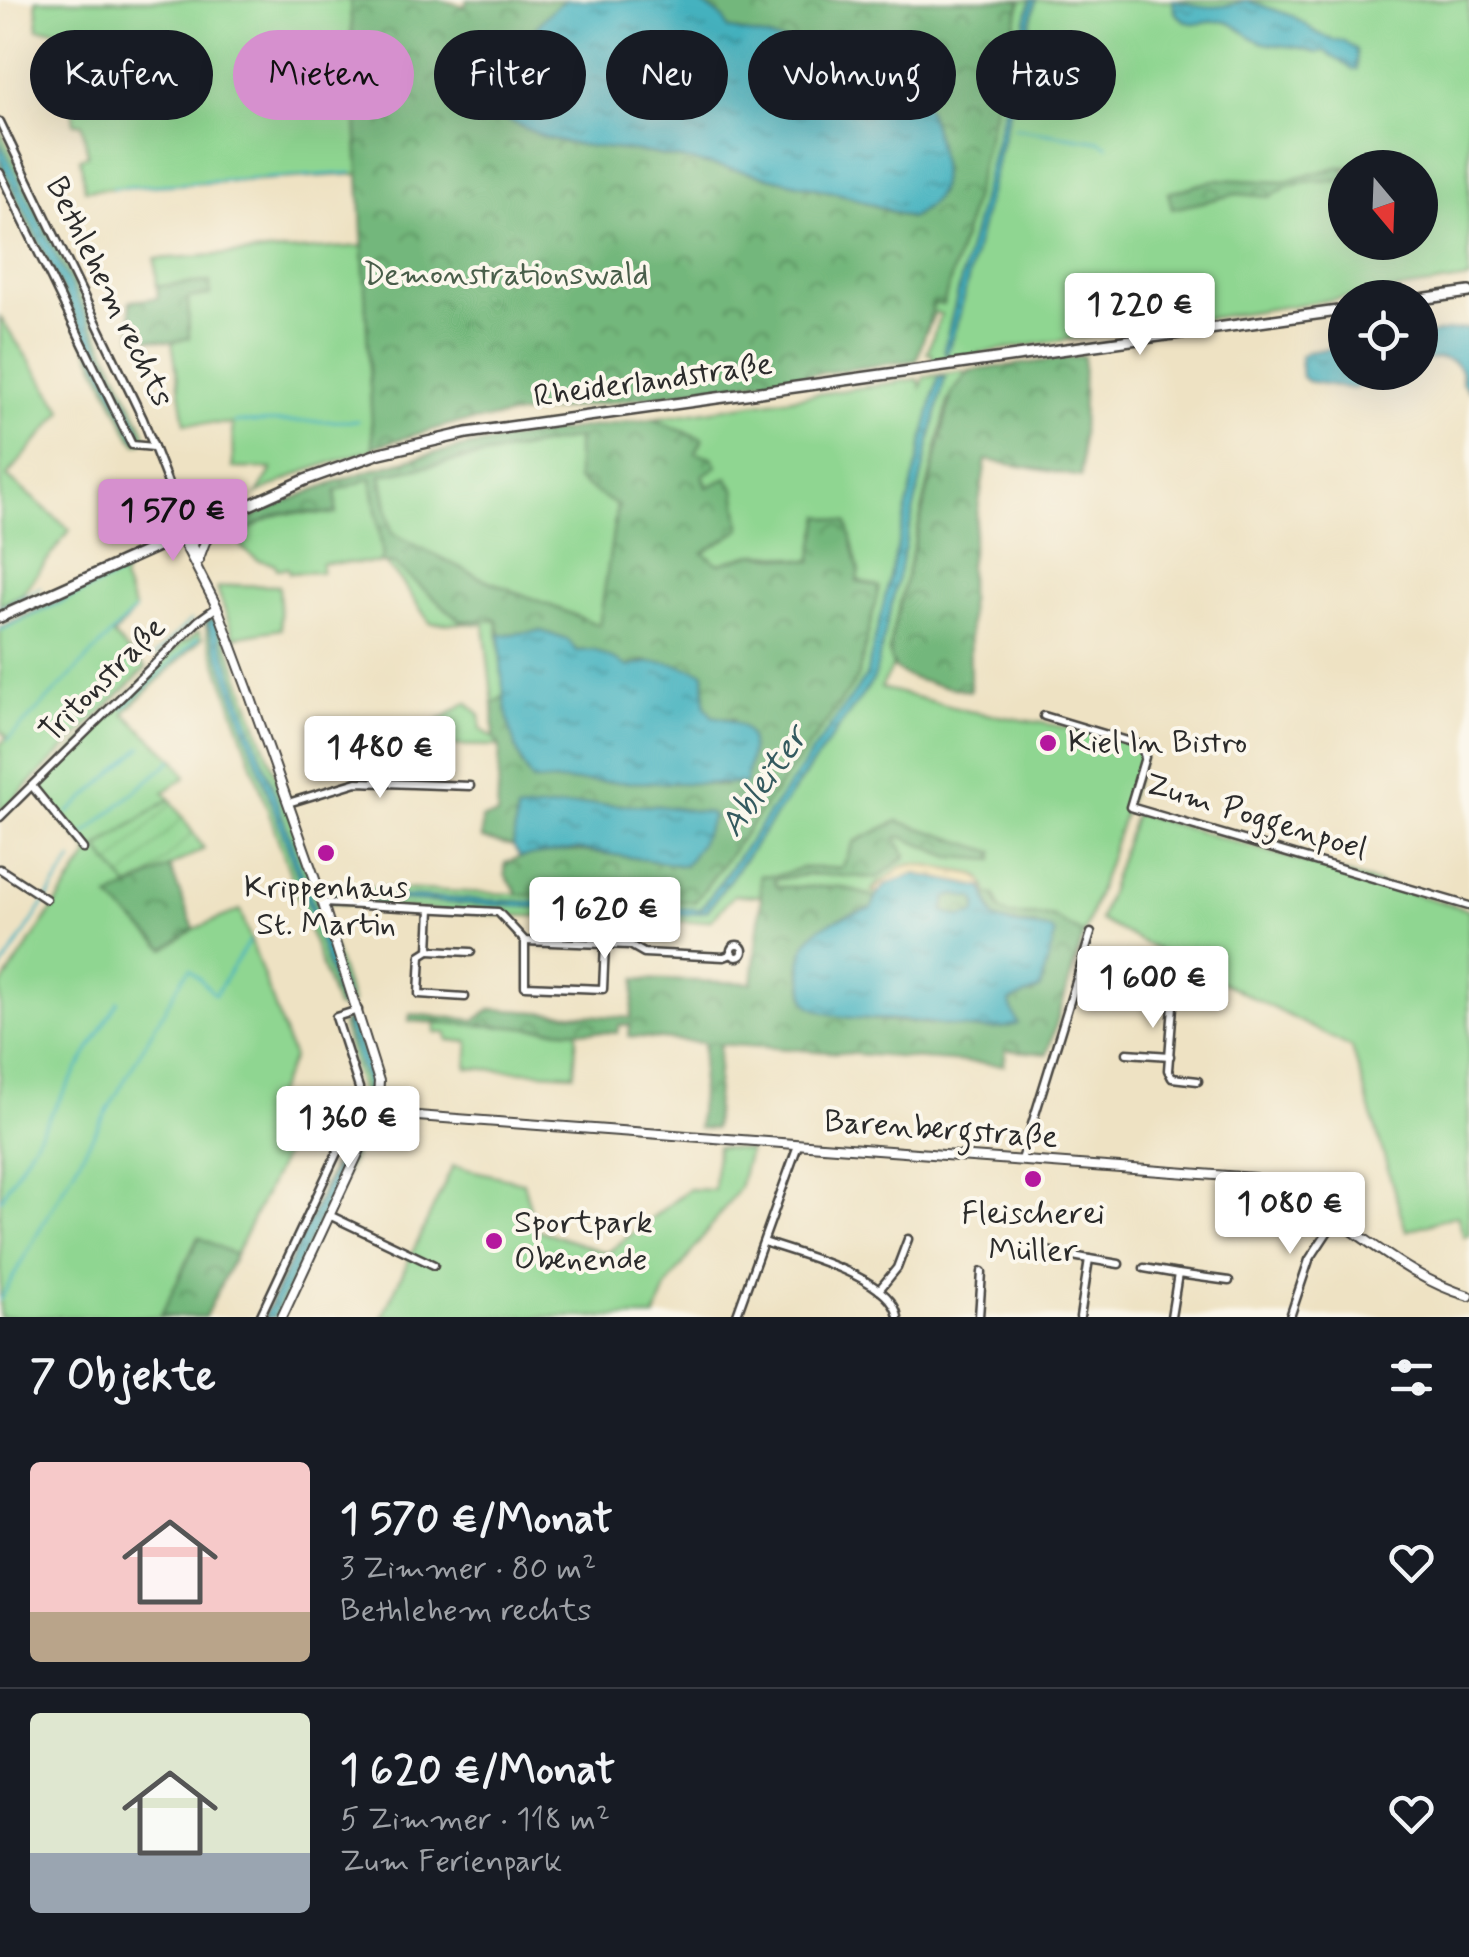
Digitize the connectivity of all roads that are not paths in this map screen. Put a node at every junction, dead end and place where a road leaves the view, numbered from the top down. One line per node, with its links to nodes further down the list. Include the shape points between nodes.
1 (0, 122): 6 (street, Bethlehem rechts)
2 (0, 173): 6 (street, via 132,444)
3 (1469, 292): 4 (main road)
4 (1438, 296)
5 (1328, 312): 10 (main road, Rheiderlandstraße, via 467,433 342,466)
6 (154, 447): 7 (street, Bethlehem rechts)
7 (168, 487): 8 (street, Bethlehem rechts); 9 (street, Bethlehem rechts)
8 (168, 500): 11 (street, Bethlehem rechts); 12 (street, Bethlehem rechts)
9 (179, 510): 10 (main road); 11 (street, Bethlehem rechts)
10 (222, 516): 11 (main road, Rheiderlandstraße); 13 (street)
11 (184, 534): 12 (main road, Rheiderlandstraße); 13 (street, Bethlehem rechts); 14 (street, Bethlehem rechts, via 184,547)
12 (152, 547): 16 (main road, Rheiderlandstraße)
13 (198, 558): 14 (street, Bethlehem rechts)
14 (203, 576): 15 (street, Bethlehem rechts)
15 (217, 607): 18 (street, Tritonstraße); 20 (street, Bethlehem rechts)
16 (0, 617)
17 (1044, 716): 26 (street, Zum Poggenpoel, via 1142,745 1145,757 1130,808)
18 (32, 786): 21 (street, Tritonstraße); 22 (street)
19 (470, 786): 20 (street, via 357,782)
20 (288, 803): 25 (street, Bethlehem rechts)
21 (0, 818)
22 (84, 848)
23 (0, 869): 24 (street)
24 (46, 900)
25 (323, 904): 27 (street); 36 (street, Bethlehem rechts)
26 (1469, 906)
27 (431, 909): 29 (street, via 498,912); 31 (street)
28 (1090, 934): 34 (street)
29 (525, 941): 30 (street); 30 (street, via 525,986 603,989)
30 (605, 944): 33 (street)
31 (429, 950): 32 (street); 35 (street, via 422,955 419,994)
32 (471, 952)
33 (732, 954)
34 (1080, 971): 38 (street, via 1173,1006); 42 (street)
35 (465, 997)
36 (358, 1010): 40 (street, Bethlehem rechts, via 379,1081); 57 (street, via 336,1017 359,1088 358,1108)
37 (1128, 1052): 38 (street)
38 (1170, 1056): 39 (street, via 1172,1078)
39 (1198, 1082)
40 (377, 1113): 41 (street, Barenbergstraße); 43 (street, Bethlehem rechts)
41 (798, 1145): 42 (street, Barenbergstraße); 46 (street)
42 (1021, 1160): 44 (street, Barenbergstraße, via 1255,1178 1296,1193)
43 (329, 1216): 50 (street); 58 (street, Bethlehem rechts)
44 (1336, 1219): 56 (street, Barenbergstraße, via 1426,1282); 64 (street, via 1308,1260)
45 (908, 1239): 55 (street, via 897,1268)
46 (764, 1242): 55 (street, via 858,1276); 59 (street)
47 (1041, 1250): 48 (street)
48 (1089, 1259): 49 (street); 62 (street)
49 (1119, 1264)
50 (434, 1265)
51 (1144, 1268): 53 (street)
52 (982, 1272): 61 (street)
53 (1178, 1274): 54 (street); 63 (street)
54 (1228, 1281)
55 (878, 1290): 60 (street)
56 (1469, 1296)
57 (260, 1317)
58 (282, 1317)
59 (736, 1317)
60 (898, 1317)
61 (979, 1317)
62 (1080, 1317)
63 (1171, 1317)
64 (1290, 1317)

